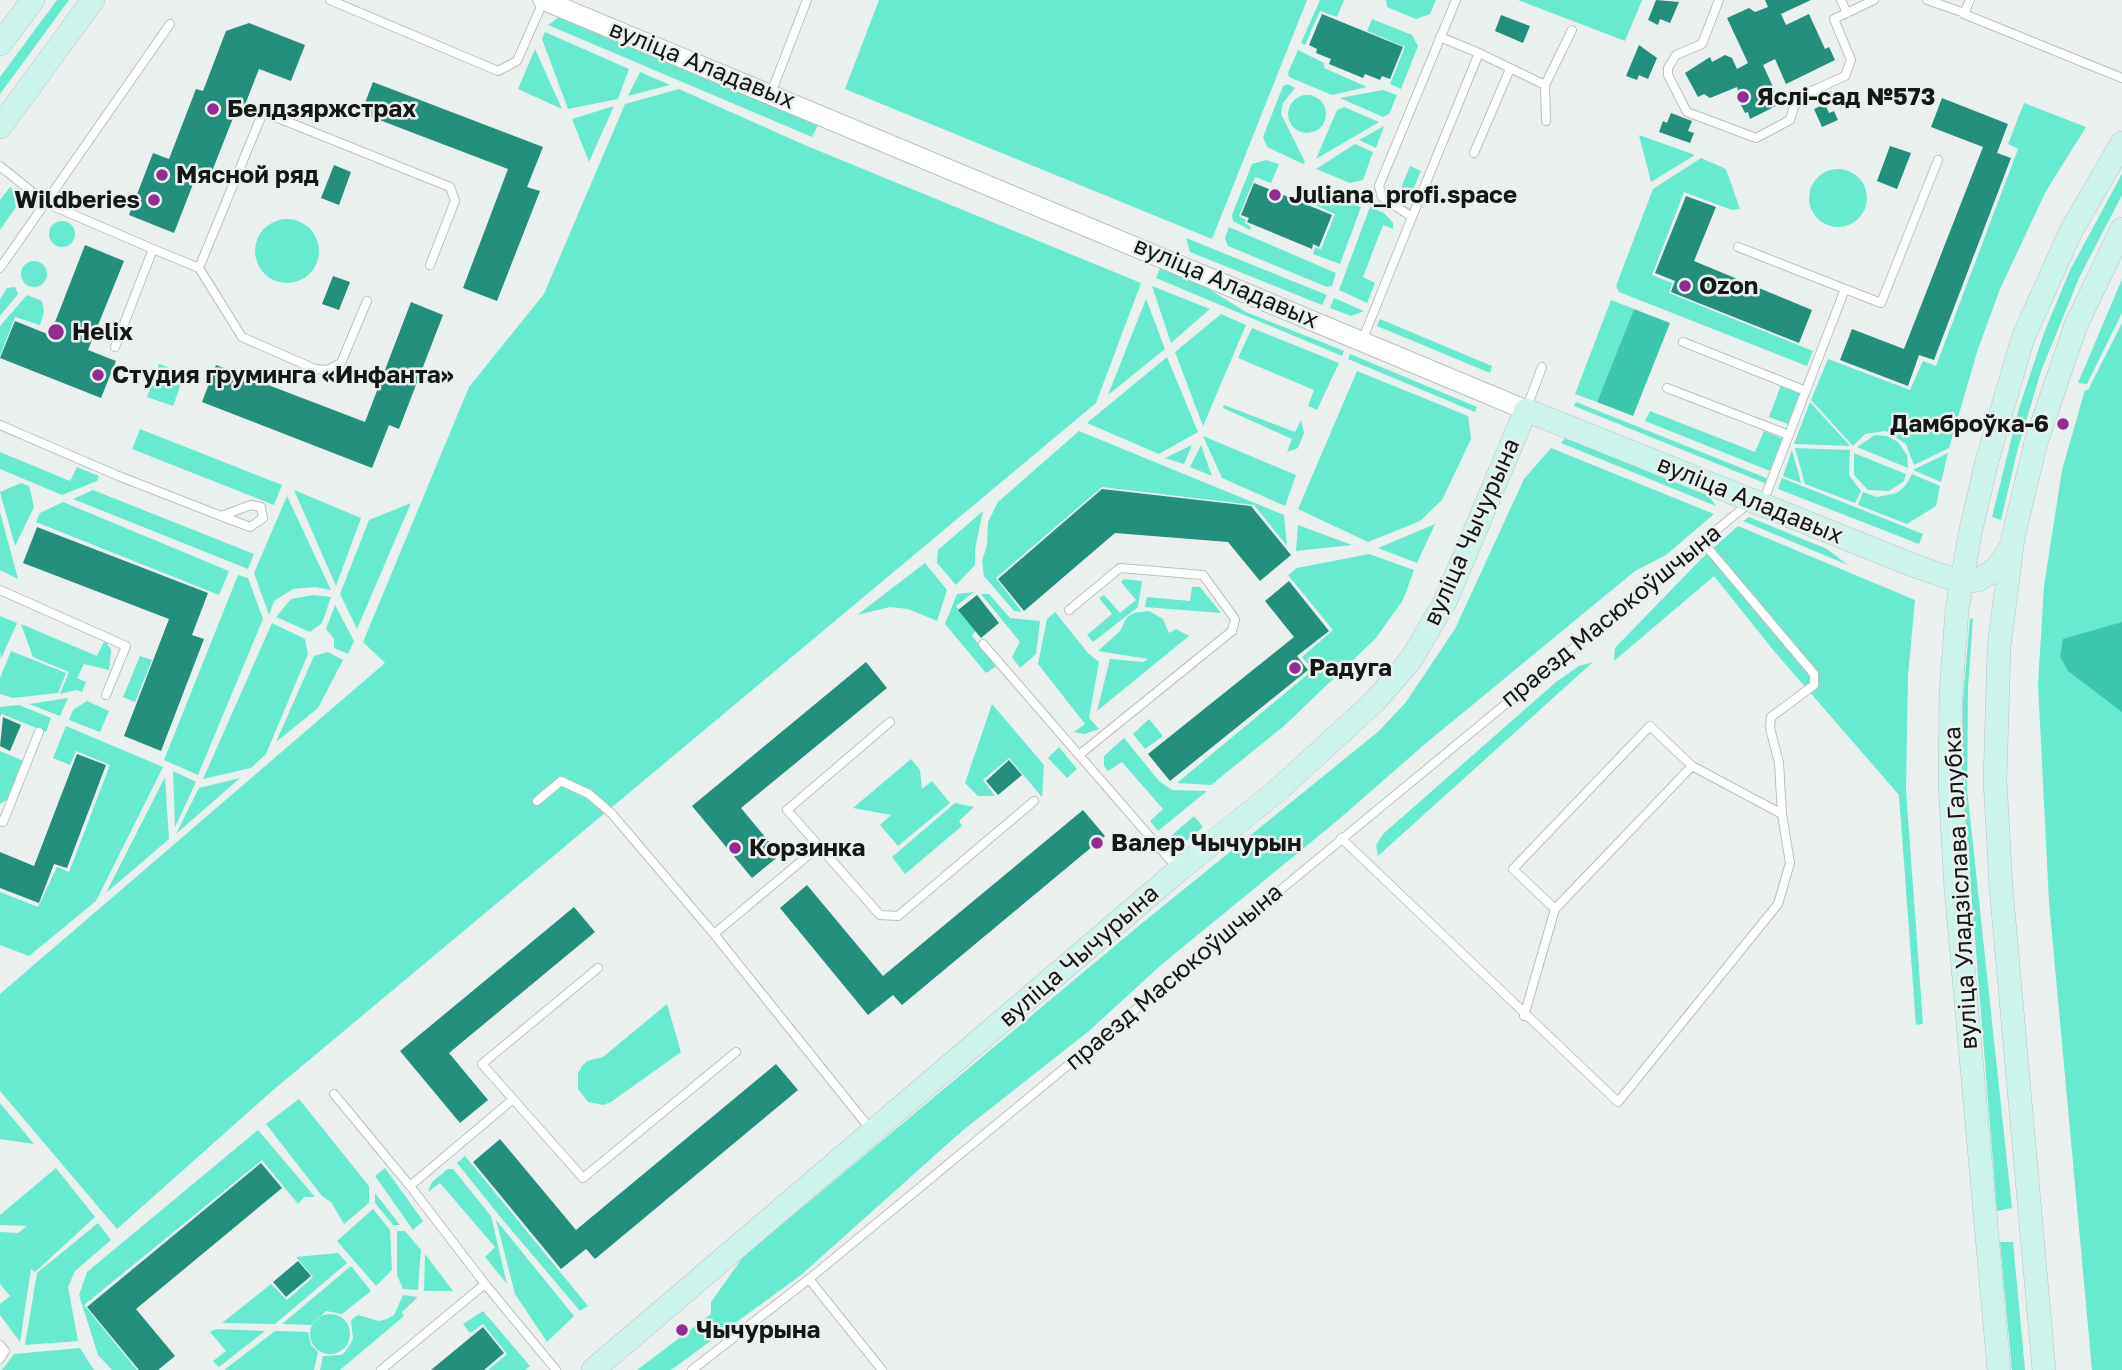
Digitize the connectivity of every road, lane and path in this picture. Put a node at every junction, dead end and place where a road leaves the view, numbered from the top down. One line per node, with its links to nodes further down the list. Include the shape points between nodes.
1 (33, 0): 17 (main road)
2 (93, 0): 24 (main road)
3 (330, 0): 4 (lane, via 498,71 517,61)
4 (543, 0): 22 (street, вуліца Аладавых)
5 (807, 0): 22 (lane)
6 (1456, 0): 16 (lane)
7 (1719, 0): 12 (lane, via 1702,44 1676,55 1668,75 1687,111 1756,138 1790,120 1801,96 1844,76 1850,60 1834,19)
8 (1841, 0): 12 (lane)
9 (1874, 0): 12 (lane)
10 (1927, 0): 13 (lane)
11 (1970, 0): 13 (lane)
12 (1847, 13)
13 (1965, 13): 20 (lane)
14 (170, 24): 29 (lane)
15 (1572, 30): 21 (lane)
16 (1440, 37): 18 (lane); 30 (lane, via 1379,186 1382,197)
17 (0, 44)
18 (1479, 53): 19 (lane); 30 (lane)
19 (1510, 69): 21 (lane); 26 (lane)
20 (2122, 78)
21 (1545, 85): 23 (lane)
22 (771, 93): 39 (street, вуліца Аладавых)
23 (1546, 121)
24 (0, 127)
25 (2122, 143): 50 (main road, вуліца Уладзіслава Галубка, via 2071,231 2023,338)
26 (1474, 153)
27 (1938, 160): 37 (lane, via 1881,303)
28 (0, 166): 29 (lane)
29 (46, 203): 33 (lane); 35 (lane)
30 (1412, 216): 39 (lane)
31 (2122, 229): 52 (main road, вуліца Уладзіслава Галубка, via 2060,368 2032,453)
32 (1738, 247): 37 (lane)
33 (153, 249): 36 (lane); 41 (lane)
34 (430, 265): 36 (lane, via 454,201 450,187 263,111)
35 (0, 268)
36 (199, 268): 38 (lane, via 242,337 315,369 328,370 341,363)
37 (1845, 289): 44 (lane)
38 (367, 301)
39 (1362, 341): 45 (street, вуліца Аладавых)
40 (1683, 342): 44 (lane)
41 (115, 346)
42 (1542, 367): 45 (lane)
43 (1667, 388): 47 (lane)
44 (1806, 391): 47 (lane)
45 (1526, 410): 48 (main road, вуліца Аладавых); 70 (main road, вуліца Чычурына, via 1457,578 1410,661 1278,790)
46 (0, 425): 49 (lane)
47 (1789, 435): 48 (lane)
48 (1757, 503): 51 (lane, праезд Масюкоўшчына); 53 (main road, вуліца Аладавых)
49 (221, 516)
50 (1970, 534): 53 (main road, via 1950,555); 54 (main road, вуліца Уладзіслава Галубка)
51 (1702, 541): 66 (lane, via 1814,674 1814,685 1771,717); 68 (lane, праезд Масюкоўшчына)
52 (2011, 547): 54 (main road, via 2003,563); 57 (main road, вуліца Уладзіслава Галубка)
53 (1921, 564): 54 (main road, вуліца Аладавых)
54 (1967, 578): 57 (main road, via 1996,599); 89 (main road, вуліца Уладзіслава Галубка, via 1951,693 1950,785)
55 (0, 590): 59 (lane, via 126,646)
56 (1069, 610): 62 (lane, via 1120,568 1203,575 1235,619 1232,631)
57 (2002, 614): 90 (main road, вуліца Уладзіслава Галубка, via 1995,738 2001,887)
58 (983, 644): 62 (lane)
59 (106, 695)
60 (890, 722): 69 (lane, via 787,810)
61 (40, 732): 67 (lane)
62 (1079, 755): 70 (lane)
63 (1692, 766): 66 (lane); 71 (lane); 71 (lane, via 1650,726 1604,773 1513,869)
64 (537, 801): 72 (lane, via 561,781 589,794 612,814)
65 (1034, 802): 69 (lane, via 898,916 880,915)
66 (1782, 814): 74 (lane, via 1790,863 1778,904 1618,1102)
67 (0, 821)
68 (1341, 838): 74 (lane); 80 (lane, праезд Масюкоўшчына)
69 (818, 846): 72 (lane)
70 (1179, 870): 78 (main road, вуліца Чычурына)
71 (1555, 909): 74 (lane)
72 (715, 934): 78 (lane)
73 (598, 968): 77 (lane, via 482,1063)
74 (1524, 1016)
75 (736, 1052): 77 (lane, via 583,1178)
76 (334, 1094): 79 (lane)
77 (512, 1100): 79 (lane)
78 (874, 1133): 86 (main road, вуліца Чычурына)
79 (410, 1186): 81 (lane)
80 (809, 1279): 87 (lane, праезд Масюкоўшчына); 88 (lane)
81 (485, 1284): 84 (lane); 85 (lane)
82 (0, 1345): 83 (lane, via 5,1351)
83 (0, 1359)
84 (381, 1370)
85 (556, 1370)
86 (593, 1370)
87 (692, 1370)
88 (882, 1370)
89 (1999, 1370)
90 (2044, 1370)

